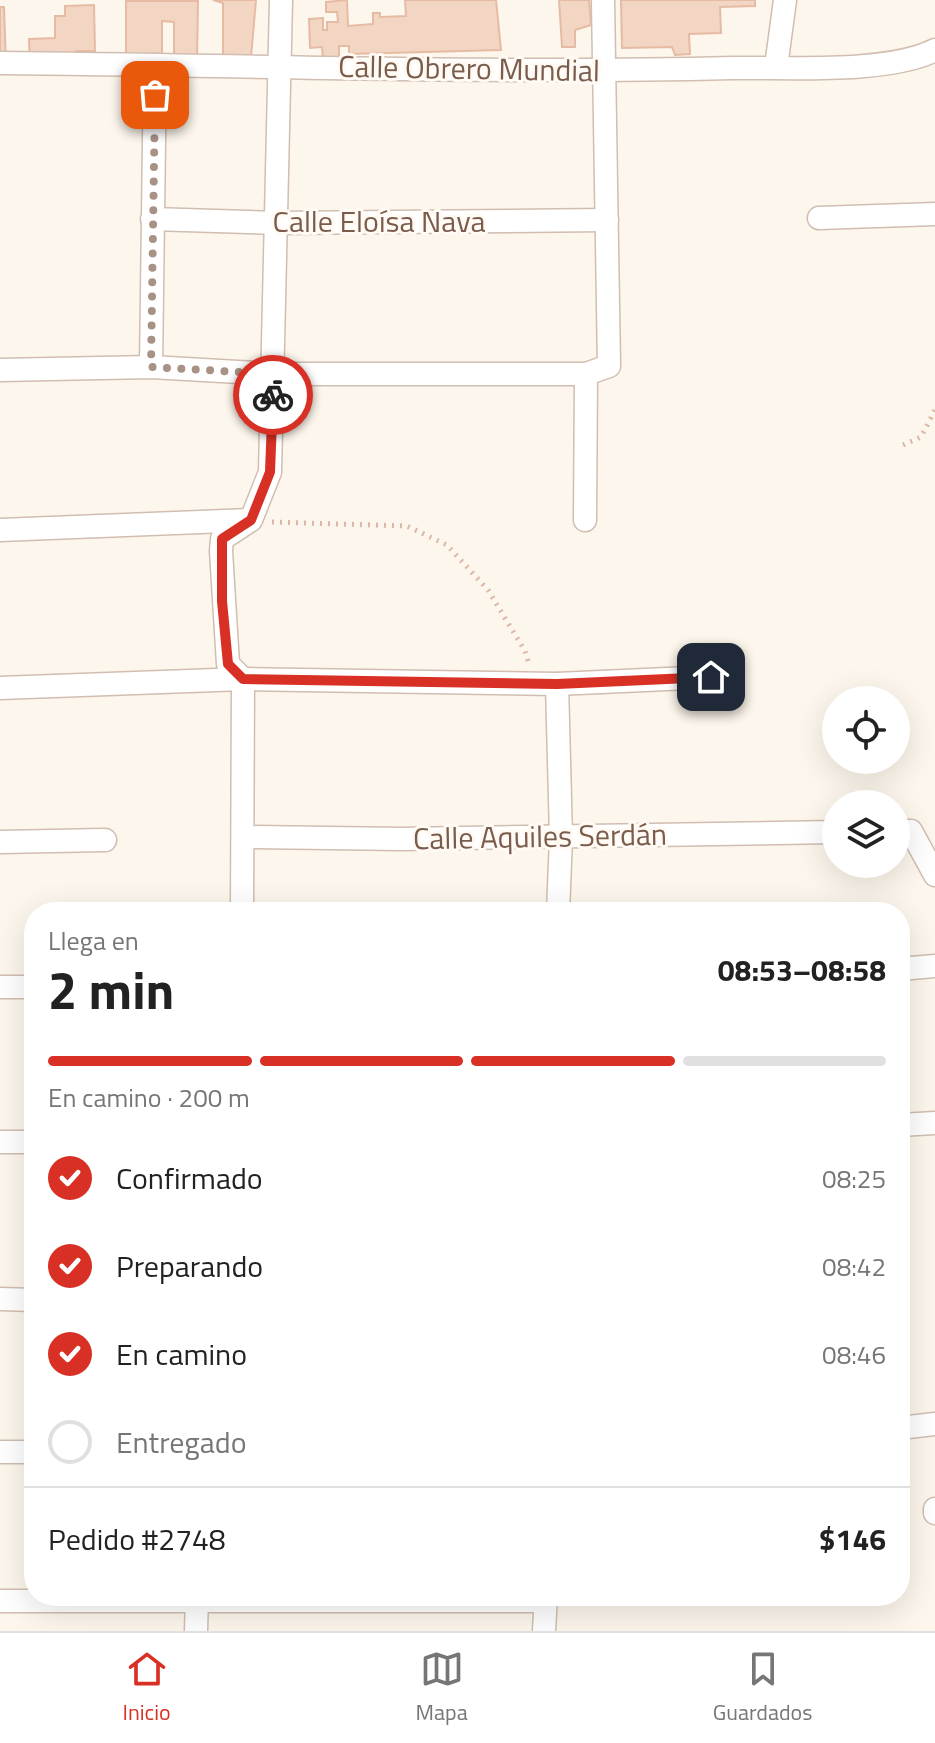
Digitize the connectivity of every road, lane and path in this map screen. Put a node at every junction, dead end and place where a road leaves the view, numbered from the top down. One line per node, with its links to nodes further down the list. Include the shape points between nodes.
1 (281, 0): 7 (street)
2 (603, 0): 9 (street)
3 (785, 0): 8 (street)
4 (935, 50): 8 (street, Calle Obrero Mundial, via 915,60)
5 (0, 63): 6 (street, Calle Obrero Mundial)
6 (155, 65): 7 (street, Calle Obrero Mundial); 12 (street)
7 (281, 67): 9 (street, Calle Obrero Mundial); 14 (street)
8 (776, 67): 9 (street, Calle Obrero Mundial)
9 (603, 71): 13 (street)
10 (935, 214): 11 (street)
11 (819, 218)
12 (152, 219): 14 (street, Calle Eloísa Nava); 15 (street)
13 (607, 220): 14 (street, Calle Eloísa Nava); 18 (street, via 609,366)
14 (277, 223): 17 (street)
15 (151, 367): 16 (street); 17 (street)
16 (0, 370)
17 (274, 374): 18 (street); 21 (street, via 270,472)
18 (586, 374): 22 (street)
19 (935, 410): 20 (path, via 921,437)
20 (903, 445)
21 (251, 520): 23 (street); 25 (street, via 222,539 221,551 228,664); 26 (path, via 407,526 447,545 488,590 525,651)
22 (585, 520)
23 (0, 530)
24 (711, 677): 27 (street)
25 (243, 679): 26 (street); 28 (street); 30 (street)
26 (533, 683): 27 (street)
27 (557, 684): 31 (street)
28 (0, 688)
29 (822, 832): 31 (street, Calle Aquiles Serdán)
30 (245, 837): 31 (street, Calle Aquiles Serdán); 36 (street)
31 (561, 837): 37 (street)
32 (105, 840): 34 (street)
33 (910, 840): 35 (street)
34 (0, 842)
35 (935, 875)
36 (242, 902)
37 (558, 902)
38 (935, 966): 39 (street)
39 (910, 968)
40 (0, 987): 41 (street)
41 (24, 987)
42 (935, 1123): 43 (street)
43 (910, 1124)
44 (0, 1142): 45 (street)
45 (24, 1142)
46 (0, 1299): 47 (street)
47 (24, 1300)
48 (935, 1424): 49 (street)
49 (910, 1427)
50 (0, 1452): 51 (street)
51 (24, 1452)
52 (0, 1601): 53 (street)
53 (24, 1601)
54 (197, 1606): 56 (street)
55 (546, 1606): 57 (street)
56 (196, 1631)
57 (544, 1631)

